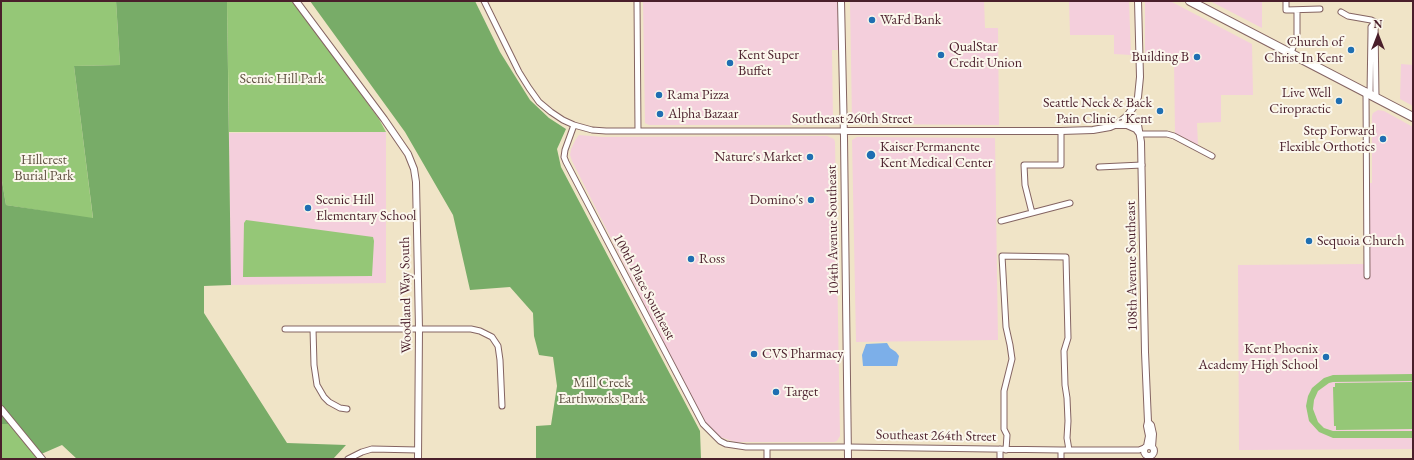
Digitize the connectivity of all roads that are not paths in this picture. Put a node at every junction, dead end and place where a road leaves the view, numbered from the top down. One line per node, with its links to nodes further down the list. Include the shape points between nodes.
1 (296, 1): 30 (street, Woodland Way South, via 384,119 408,154 414,169)
2 (484, 1): 15 (street, Southeast 260th Street, via 519,72 539,102)
3 (637, 1): 17 (street)
4 (841, 1): 18 (street, 104th Avenue Southeast)
5 (1138, 1): 13 (street, via 1140,87 1138,99)
6 (1190, 1): 11 (main road)
7 (1286, 1): 9 (street, via 1286,10)
8 (1320, 9): 9 (street)
9 (1297, 10): 11 (street, via 1297,36)
10 (1341, 12): 12 (street, via 1375,22)
11 (1291, 53): 12 (main road)
12 (1371, 94): 14 (main road); 27 (street)
13 (1128, 114): 16 (street, Southeast 260th Street); 20 (street, 108th Avenue Southeast, via 1138,125)
14 (1413, 117)
15 (574, 125): 17 (street, Southeast 260th Street, via 599,131); 34 (street, 100th Place Southeast, via 565,150 566,162 703,424 720,441)
16 (1114, 125): 19 (street, Southeast 260th Street, via 1101,129); 20 (street, via 1127,125)
17 (638, 131): 18 (street, Southeast 260th Street)
18 (844, 131): 19 (street, Southeast 260th Street); 36 (street, 104th Avenue Southeast)
19 (1061, 131): 25 (street, via 1061,165 1024,165 1025,185)
20 (1140, 134): 21 (street, via 1174,136); 22 (street, 108th Avenue Southeast)
21 (1212, 156)
22 (1142, 165): 23 (street); 42 (street, 108th Avenue Southeast, via 1145,352 1148,422 1152,425 1153,434)
23 (1099, 167)
24 (1070, 203): 25 (street)
25 (1032, 213): 26 (street)
26 (1001, 221)
27 (1367, 276)
28 (285, 329): 29 (street)
29 (313, 329): 30 (street); 33 (street, via 317,385 328,402)
30 (419, 329): 31 (street, via 476,330 492,337 498,346 500,356); 37 (street, Woodland Way South)
31 (502, 406)
32 (1, 409): 43 (street)
33 (347, 409)
34 (732, 444): 35 (street, Southeast 264th Street)
35 (767, 447): 36 (street, Southeast 264th Street); 46 (street)
36 (848, 447): 38 (street, Southeast 264th Street); 47 (street, 104th Avenue Southeast)
37 (418, 450): 44 (street, via 372,449); 45 (street, Woodland Way South)
38 (1000, 450): 39 (street, Southeast 264th Street); 48 (street)
39 (1006, 450): 40 (street, Southeast 264th Street); 41 (street, via 1004,391 1012,359 1006,327 1002,256 1066,257 1068,338 1064,352)
40 (1061, 450): 41 (street, Southeast 264th Street); 49 (street)
41 (1069, 450): 42 (street, Southeast 264th Street)
42 (1147, 452)
43 (42, 459)
44 (348, 459)
45 (418, 459)
46 (767, 459)
47 (848, 459)
48 (1000, 459)
49 (1061, 459)

